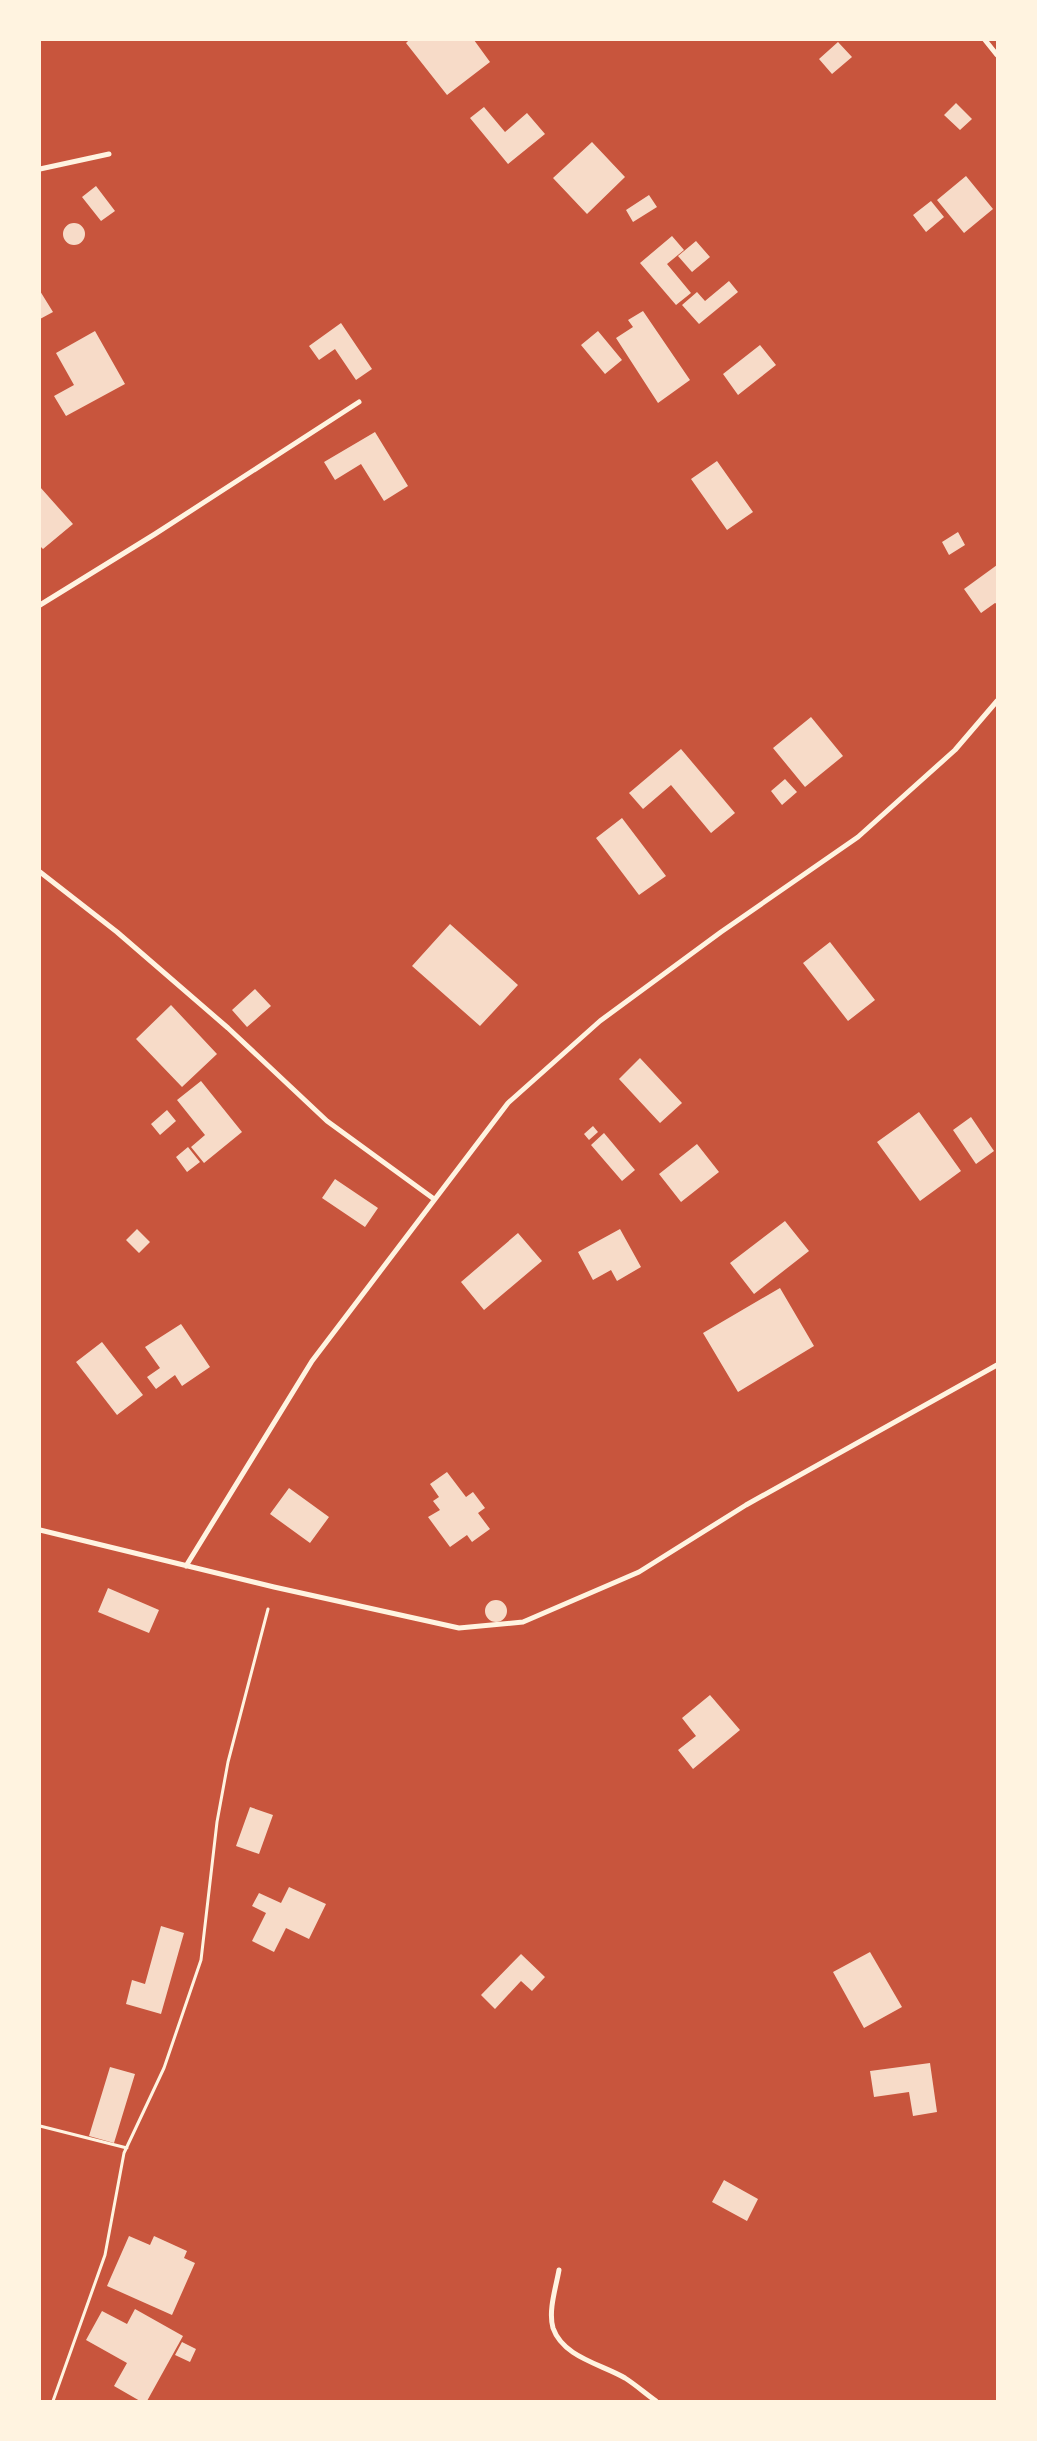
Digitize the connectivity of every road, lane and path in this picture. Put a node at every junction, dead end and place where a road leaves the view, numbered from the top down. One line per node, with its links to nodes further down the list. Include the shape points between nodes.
1 (986, 40): 2 (street)
2 (997, 56)
3 (109, 154): 4 (street)
4 (40, 169)
5 (359, 402): 6 (street)
6 (40, 605)
7 (997, 701): 9 (street, via 955,750 858,837 600,1021 508,1103)
8 (40, 872): 9 (street, via 117,932 228,1028 327,1121)
9 (434, 1199): 12 (street, via 312,1361)
10 (997, 1365): 13 (street, via 746,1504 639,1572 523,1622 459,1628)
11 (40, 1530): 12 (street)
12 (186, 1566): 13 (street)
13 (274, 1587): 15 (path, via 228,1762 217,1822 201,1960 164,2068)
14 (40, 2126): 15 (path)
15 (126, 2148): 17 (path, via 104,2255)
16 (559, 2270): 18 (street, via 553,2326 560,2341 574,2353 625,2379)
17 (53, 2401)
18 (656, 2401)

